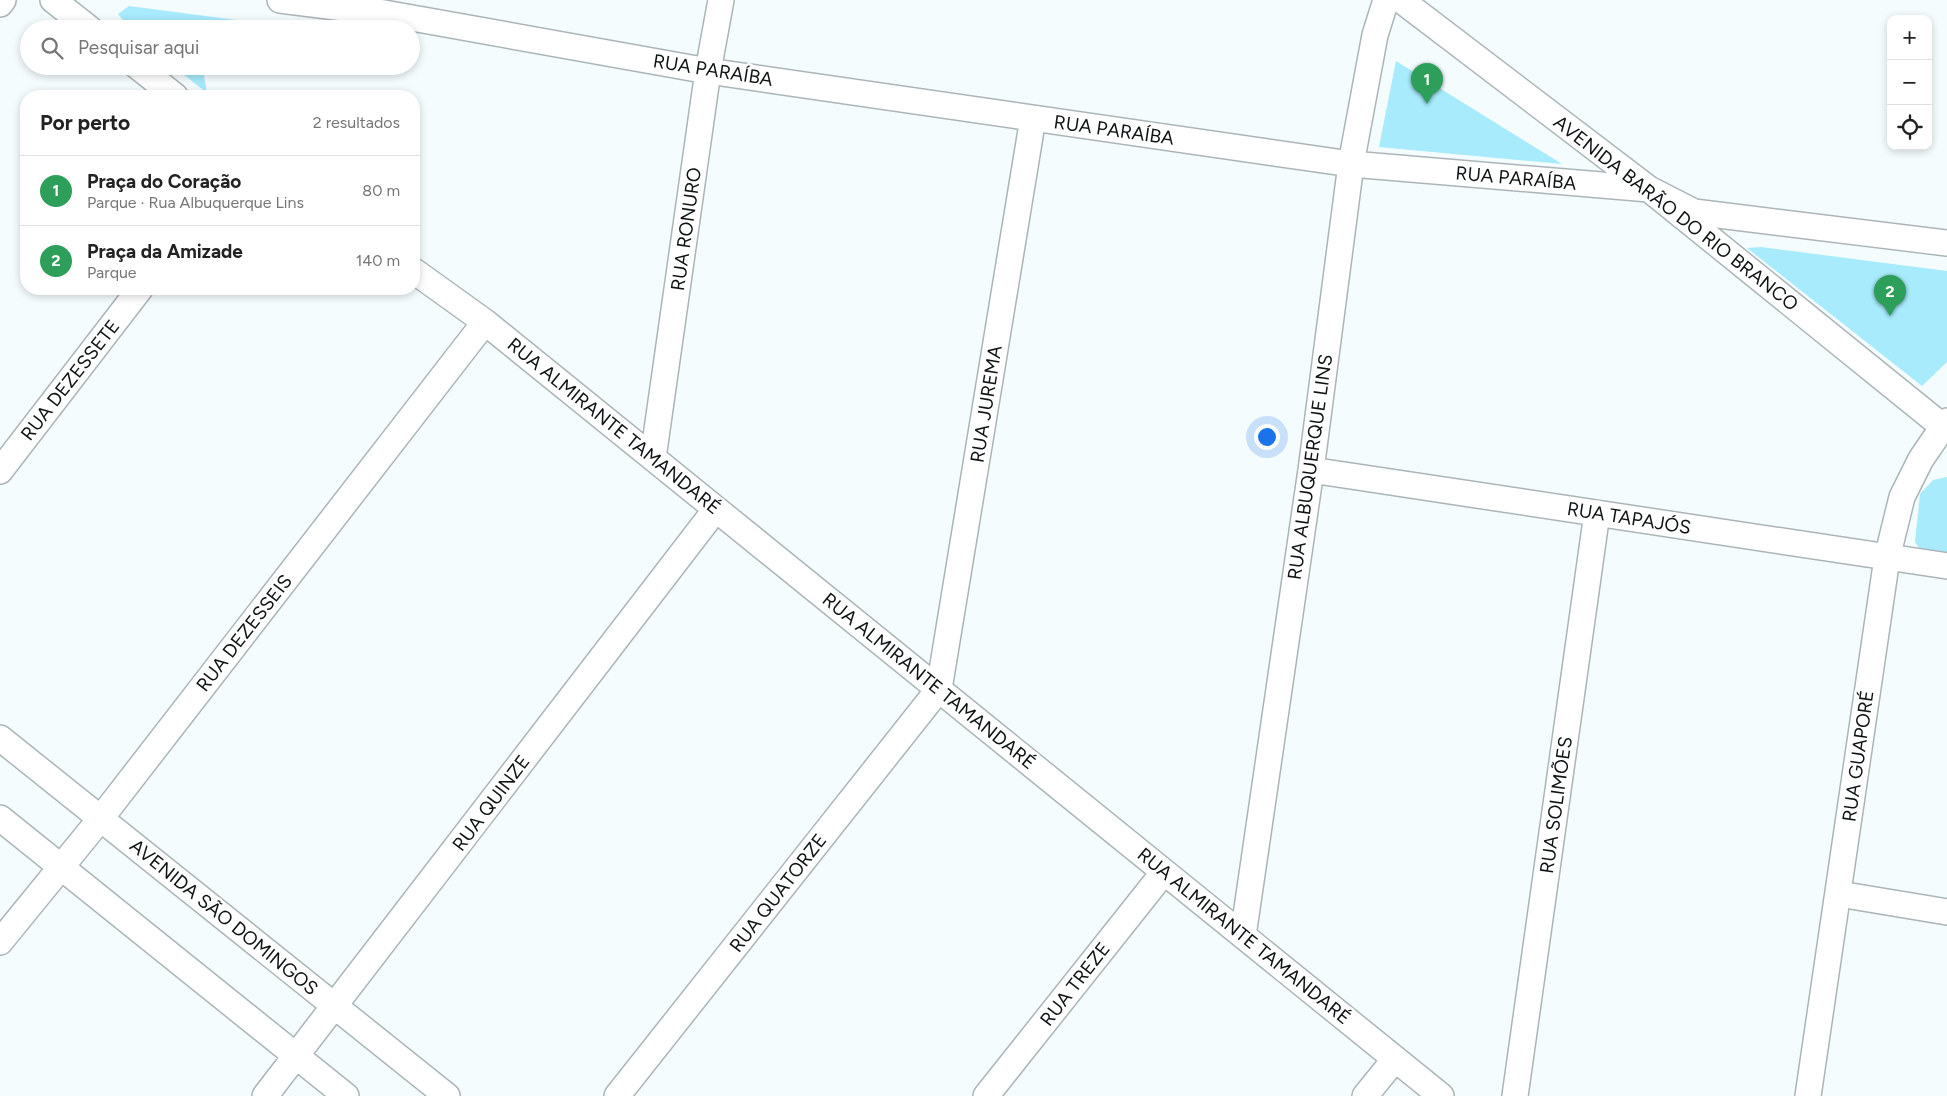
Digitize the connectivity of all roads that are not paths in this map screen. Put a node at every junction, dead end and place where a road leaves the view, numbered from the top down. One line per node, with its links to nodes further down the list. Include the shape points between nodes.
1 (3, 0): 7 (street)
2 (53, 0): 9 (street)
3 (280, 0): 8 (street, RUA PARAÍBA)
4 (721, 0): 10 (street, RUA RONURO)
5 (1386, 0): 14 (street, RUA ALBUQUERQUE LINS, via 1375,35)
6 (1401, 0): 15 (street, AVENIDA BARÃO DO RIO BRANCO)
7 (0, 4)
8 (385, 7): 10 (street, RUA PARAÍBA)
9 (79, 20)
10 (708, 71): 13 (street, RUA PARAÍBA); 21 (street, RUA RONURO)
11 (148, 75): 12 (street)
12 (167, 90)
13 (1033, 118): 14 (street, RUA PARAÍBA); 28 (street, RUA JUREMA)
14 (1351, 164): 15 (street, RUA PARAÍBA); 22 (street, RUA ALBUQUERQUE LINS)
15 (1649, 189): 16 (street, RUA PARAÍBA, via 1694,212); 20 (street, AVENIDA BARÃO DO RIO BRANCO)
16 (1947, 243)
17 (420, 275): 19 (street, RUA ALMIRANTE TAMANDARÉ)
18 (135, 295): 23 (street, RUA DEZESSETE)
19 (485, 322): 21 (street, RUA ALMIRANTE TAMANDARÉ); 31 (street, RUA DEZESSEIS)
20 (1946, 426): 26 (street, RUA GUAPORÉ, via 1921,459 1902,497)
21 (653, 458): 24 (street, RUA ALMIRANTE TAMANDARÉ)
22 (1311, 470): 25 (street, RUA TAPAJÓS); 36 (street, RUA ALBUQUERQUE LINS)
23 (0, 471)
24 (716, 509): 28 (street, RUA ALMIRANTE TAMANDARÉ); 38 (street, RUA QUINZE)
25 (1597, 513): 26 (street, RUA TAPAJÓS); 48 (street, RUA SOLIMÕES)
26 (1887, 558): 27 (street, RUA TAPAJÓS); 34 (street, RUA GUAPORÉ)
27 (1947, 566)
28 (939, 689): 33 (street, RUA ALMIRANTE TAMANDARÉ); 44 (street, RUA QUATORZE)
29 (0, 738): 31 (street, AVENIDA SÃO DOMINGOS)
30 (0, 818): 32 (street)
31 (101, 818): 32 (street, RUA DEZESSEIS); 38 (street, AVENIDA SÃO DOMINGOS)
32 (61, 867): 37 (street, RUA DEZESSEIS); 39 (street)
33 (1164, 872): 36 (street, RUA ALMIRANTE TAMANDARÉ); 45 (street, RUA TREZE)
34 (1838, 894): 35 (street); 49 (street, RUA GUAPORÉ)
35 (1947, 912)
36 (1243, 936): 40 (street, RUA ALMIRANTE TAMANDARÉ)
37 (0, 942)
38 (335, 1006): 39 (street, RUA QUINZE); 43 (street, AVENIDA SÃO DOMINGOS)
39 (295, 1057): 41 (street, RUA QUINZE); 42 (street)
40 (1395, 1059): 46 (street); 47 (street, RUA ALMIRANTE TAMANDARÉ)
41 (265, 1096)
42 (346, 1096)
43 (447, 1096)
44 (617, 1096)
45 (986, 1096)
46 (1365, 1096)
47 (1441, 1096)
48 (1515, 1096)
49 (1808, 1096)

